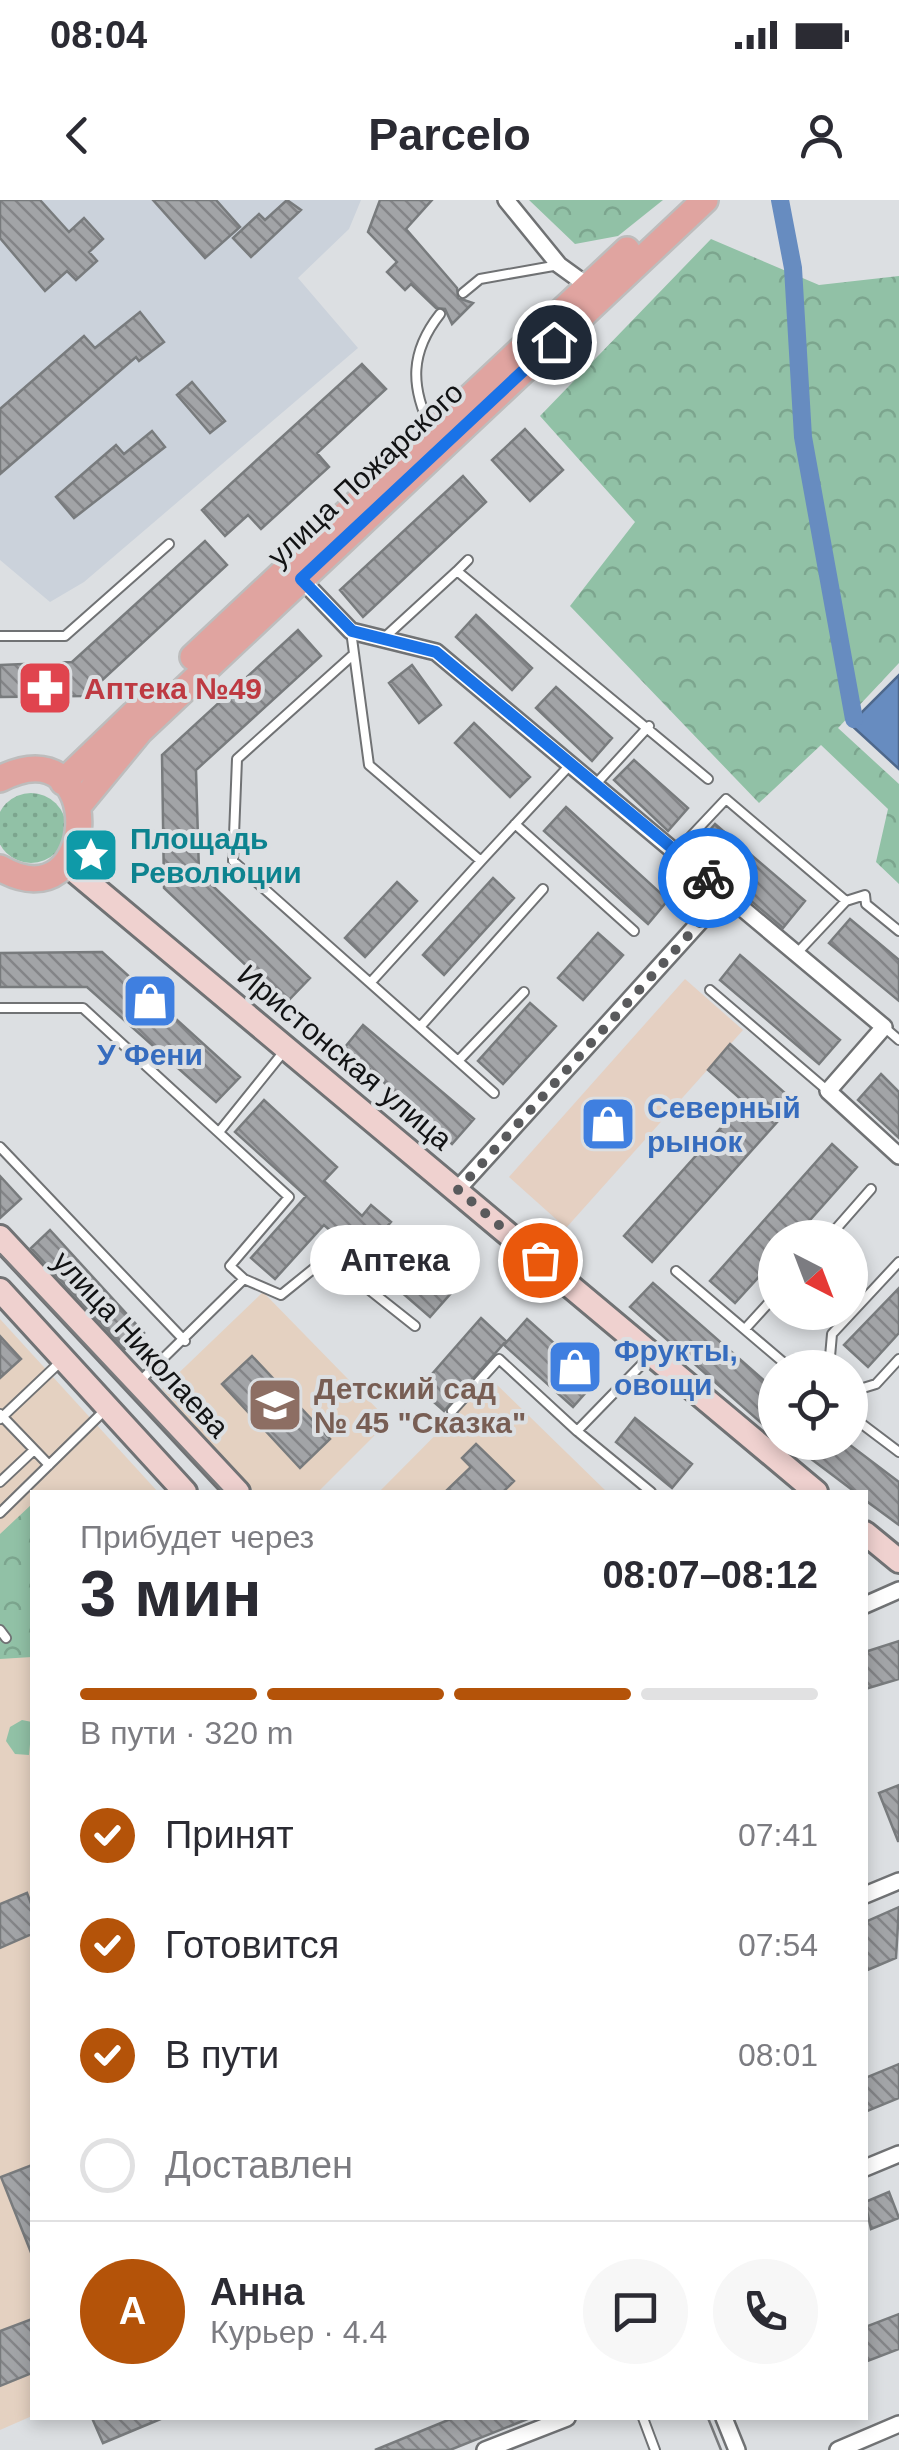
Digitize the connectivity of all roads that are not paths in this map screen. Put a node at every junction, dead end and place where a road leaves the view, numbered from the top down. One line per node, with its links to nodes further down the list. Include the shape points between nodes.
1 (506, 200): 3 (street)
2 (694, 203): 4 (main road, улица Пожарского); 11 (main road, улица Пожарского)
3 (559, 264): 4 (street); 5 (lane, via 480,278)
4 (588, 286): 7 (main road, улица Пожарского)
5 (463, 293)
6 (440, 314): 7 (lane, via 414,366 417,401)
7 (431, 430): 20 (main road, улица Пожарского)
8 (169, 544): 13 (lane, via 66,636)
9 (468, 560): 10 (lane)
10 (458, 571): 14 (lane); 16 (lane)
11 (301, 579): 12 (street); 22 (main road, улица Пожарского, via 140,731)
12 (352, 631): 14 (street); 15 (lane)
13 (0, 636)
14 (385, 636): 17 (street, via 436,652)
15 (354, 654): 25 (lane, via 369,765); 34 (lane, via 237,759 233,860)
16 (650, 726): 19 (lane); 21 (lane)
17 (570, 765): 21 (street); 23 (lane)
18 (0, 779): 20 (main road, via 30,770)
19 (708, 779)
20 (63, 782): 22 (main road)
21 (595, 786): 24 (street)
22 (79, 806): 26 (main road, via 80,836)
23 (515, 824): 25 (lane); 31 (lane)
24 (676, 852): 29 (street); 30 (lane, via 726,799)
25 (481, 862): 34 (lane)
26 (65, 863): 27 (main road, via 36,876); 41 (main road, Иристонская улица)
27 (2, 872)
28 (544, 889): 38 (lane)
29 (726, 894): 33 (street); 48 (street)
30 (846, 901): 32 (lane, via 865,895 866,904); 33 (lane)
31 (634, 931)
32 (899, 931)
33 (799, 951): 39 (street)
34 (371, 982): 38 (lane)
35 (710, 990): 43 (lane)
36 (524, 992): 42 (lane)
37 (0, 1008): 45 (lane, via 83,1008)
38 (420, 1027): 42 (lane)
39 (884, 1027): 40 (lane); 43 (street)
40 (899, 1040)
41 (288, 1047): 45 (lane); 48 (main road, Иристонская улица)
42 (458, 1061): 44 (lane)
43 (828, 1091): 47 (street)
44 (494, 1093)
45 (219, 1132): 54 (lane, via 289,1197 230,1266)
46 (0, 1147): 59 (lane)
47 (899, 1156)
48 (458, 1190): 62 (main road, Иристонская улица)
49 (872, 1190): 50 (lane)
50 (844, 1220)
51 (0, 1237): 65 (main road, улица Николаева)
52 (899, 1262): 61 (lane, via 832,1334)
53 (676, 1271): 58 (lane)
54 (244, 1278): 57 (lane, via 281,1295 328,1258); 59 (lane)
55 (0, 1290): 67 (main road)
56 (758, 1315): 58 (lane)
57 (415, 1326)
58 (745, 1329): 60 (lane)
59 (185, 1341): 65 (lane)
60 (769, 1350)
61 (831, 1350)
62 (651, 1354): 71 (lane); 72 (main road, Иристонская улица)
63 (899, 1359): 66 (lane)
64 (56, 1366): 69 (lane)
65 (137, 1384): 79 (main road, улица Николаева)
66 (868, 1386)
67 (108, 1408): 76 (lane); 78 (main road)
68 (452, 1411): 71 (lane, via 499,1359)
69 (1, 1416): 73 (lane)
70 (868, 1428): 74 (lane)
71 (577, 1431): 80 (lane)
72 (758, 1432)
73 (34, 1450): 76 (lane); 77 (lane)
74 (899, 1452)
75 (791, 1460): 81 (main road, Иристонская улица)
76 (49, 1465): 82 (lane)
77 (0, 1482)
78 (183, 1490)
79 (236, 1490)
80 (649, 1490)
81 (814, 1490)
82 (0, 1513)
83 (868, 1535): 84 (main road)
84 (899, 1561)
85 (899, 1590): 86 (street)
86 (868, 1604)
87 (899, 1881): 88 (street)
88 (868, 1894)
89 (899, 2154): 90 (street)
90 (868, 2167)
91 (562, 2420): 95 (street)
92 (644, 2420): 96 (lane)
93 (725, 2420): 97 (street)
94 (899, 2424): 98 (street)
95 (486, 2450)
96 (654, 2450)
97 (737, 2450)
98 (838, 2450)

